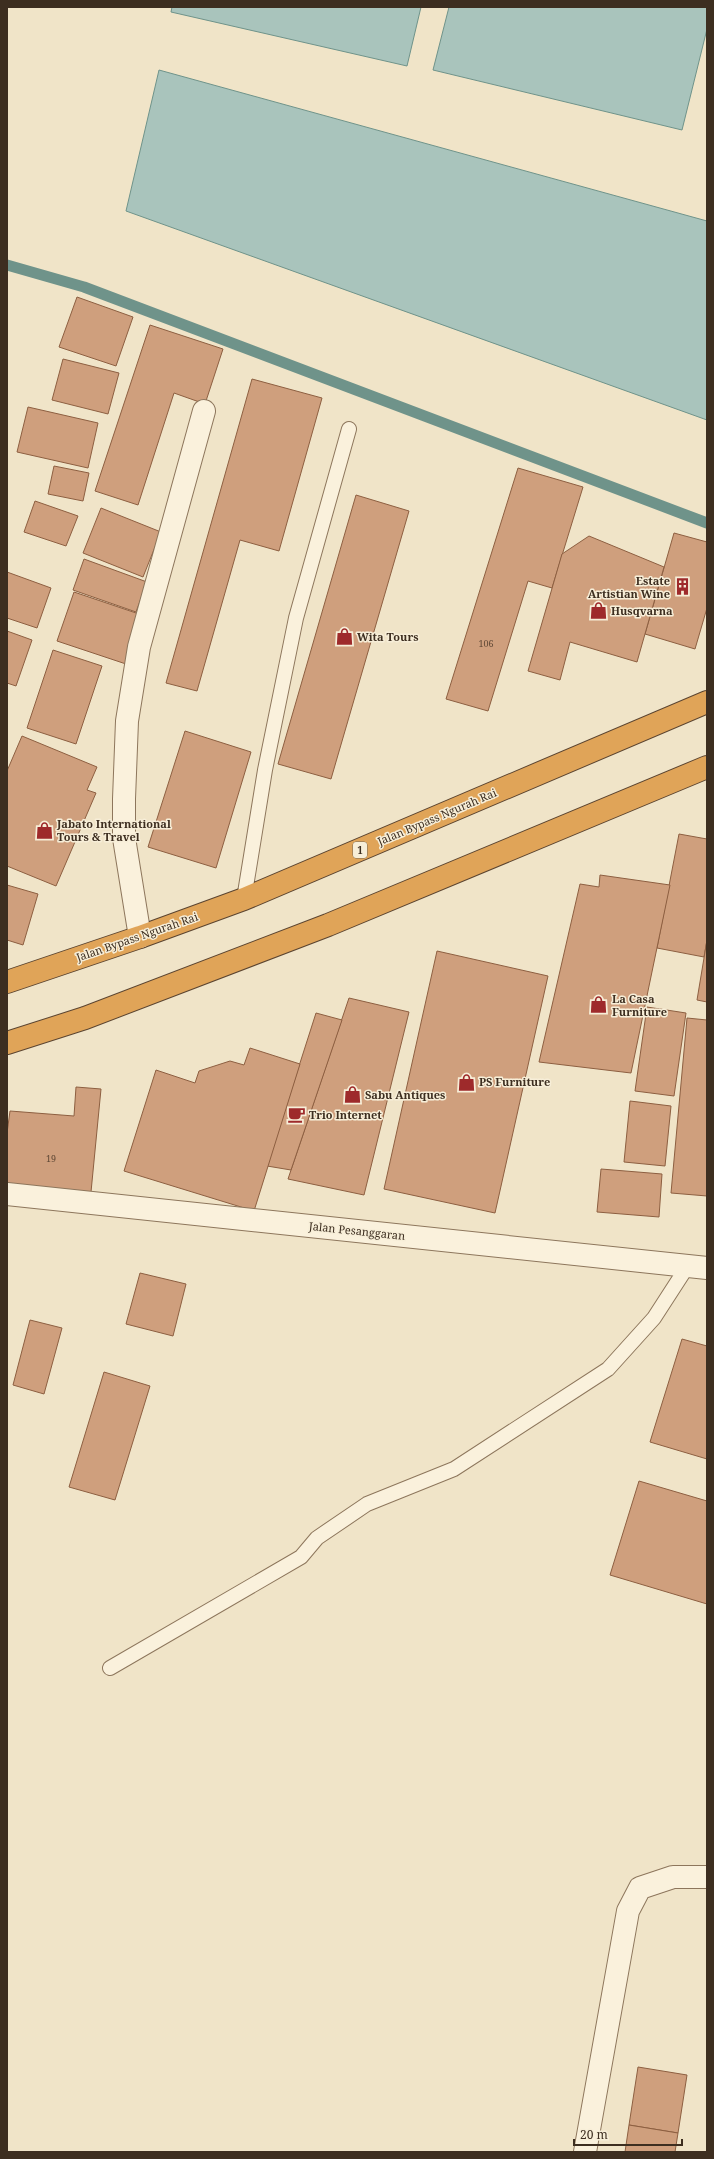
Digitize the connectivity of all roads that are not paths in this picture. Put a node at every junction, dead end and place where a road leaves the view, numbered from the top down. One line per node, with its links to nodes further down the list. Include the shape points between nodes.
1 (204, 411): 6 (street, via 138,647 127,721 124,838)
2 (349, 430): 5 (lane, via 296,618 265,770)
3 (707, 702): 5 (highway, Jalan Bypass Ngurah Rai / 1)
4 (707, 767): 8 (highway, via 328,925 85,1018)
5 (244, 899): 6 (highway, Jalan Bypass Ngurah Rai / 1)
6 (140, 937): 7 (highway, Jalan Bypass Ngurah Rai / 1)
7 (7, 982)
8 (7, 1043)
9 (7, 1194): 10 (street, Jalan Pesanggaran)
10 (697, 1267): 11 (lane, via 608,1369 454,1469 367,1504 317,1538 300,1557)
11 (110, 1668)
12 (707, 1877): 13 (street, via 673,1877 640,1888 628,1911)
13 (585, 2152)

